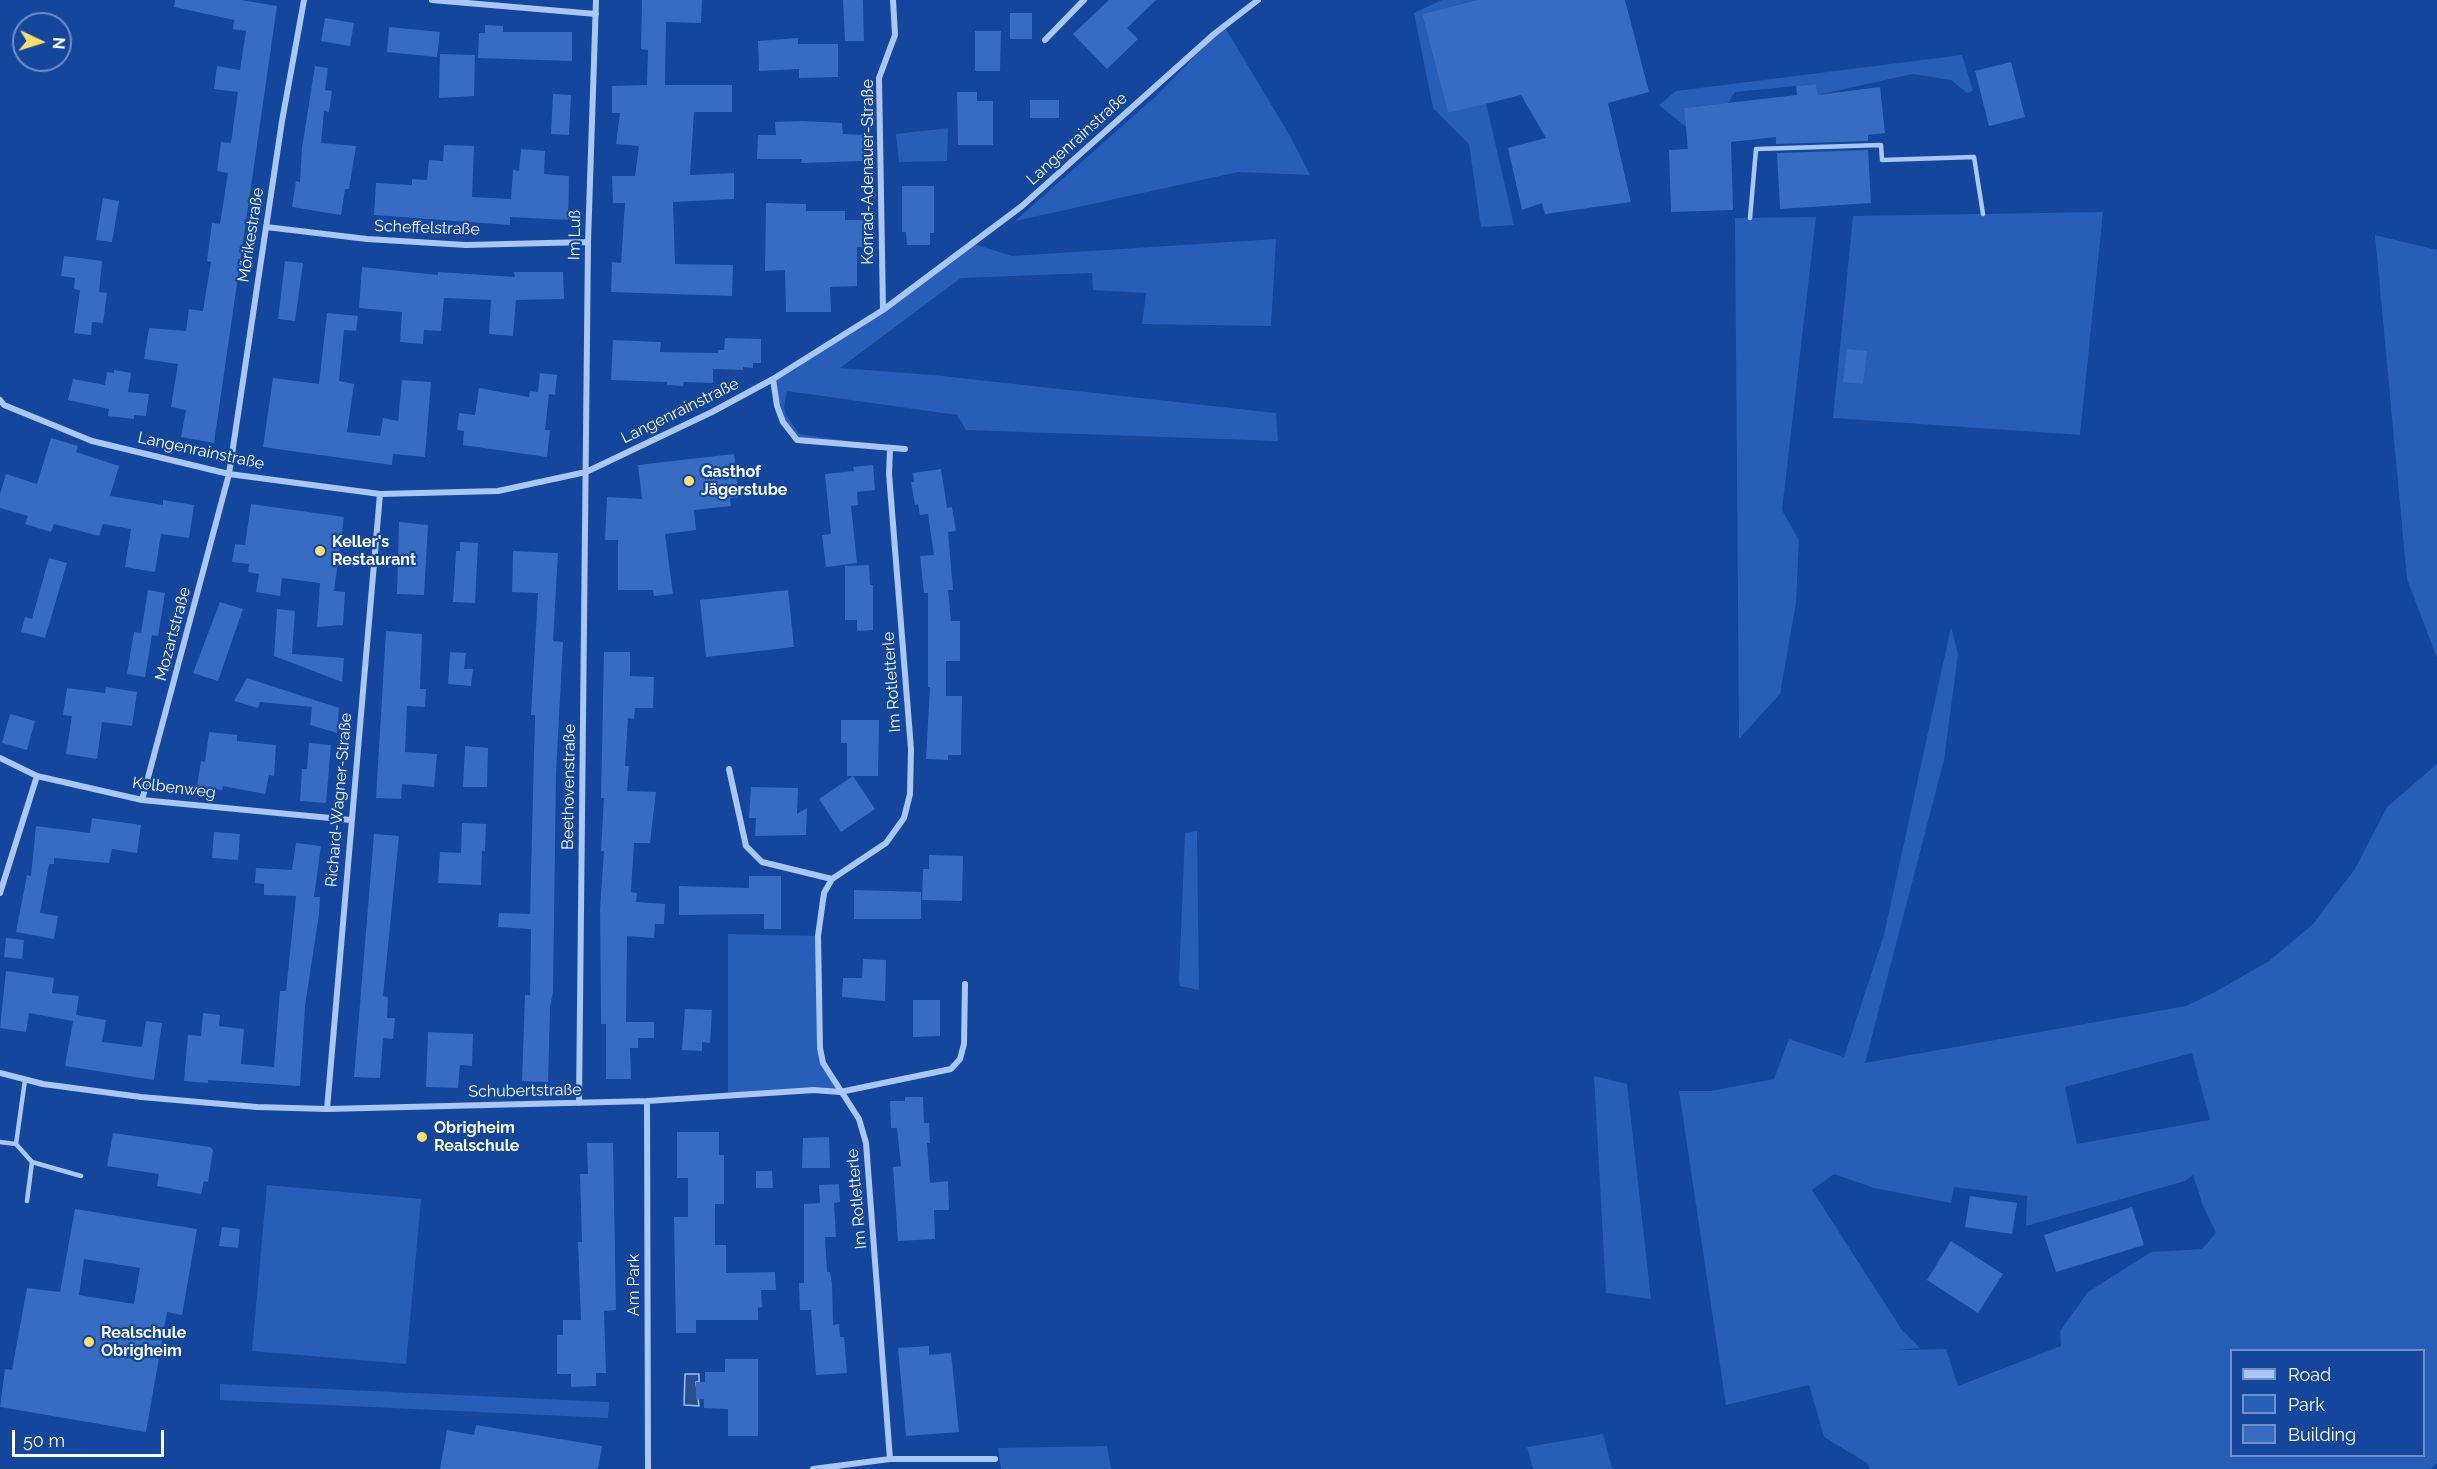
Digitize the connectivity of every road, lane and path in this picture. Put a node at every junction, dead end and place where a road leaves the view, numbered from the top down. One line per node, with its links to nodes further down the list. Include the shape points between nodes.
1 (304, 0): 11 (street, Mörikestraße)
2 (432, 0): 7 (street)
3 (596, 0): 7 (street, Im Luß)
4 (893, 0): 13 (street, Konrad-Adenauer-Straße, via 895,35 879,78)
5 (1084, 0): 8 (street)
6 (1258, 0): 13 (street, Langenrainstraße, via 1214,34 1022,206)
7 (596, 14): 12 (street, Im Luß)
8 (1045, 40)
9 (1983, 214): 10 (lane, via 1974,157 1882,160 1881,145 1756,149)
10 (1750, 218)
11 (266, 227): 12 (street, Scheffelstraße, via 466,245); 19 (street, Mörikestraße)
12 (588, 242): 18 (street, Im Luß)
13 (883, 310): 14 (street, Langenrainstraße)
14 (773, 379): 16 (street, via 783,422 797,440); 18 (street, Langenrainstraße)
15 (1, 405): 19 (street, Langenrainstraße, via 92,441)
16 (890, 448): 17 (street); 26 (street, Im Rotletterle, via 911,749 910,794 904,818 886,843)
17 (905, 449)
18 (586, 472): 20 (street, Langenrainstraße, via 498,491); 33 (street, Beethovenstraße)
19 (229, 474): 20 (street, Langenrainstraße); 24 (street, Mozartstraße)
20 (380, 494): 25 (street, Richard-Wagner-Straße)
21 (0, 758): 23 (street, Kolbenweg)
22 (729, 770): 26 (street, via 746,846 762,862)
23 (37, 776): 24 (street, Kolbenweg); 27 (street)
24 (142, 800): 25 (street, Kolbenweg)
25 (351, 820): 34 (street, Richard-Wagner-Straße)
26 (832, 879): 31 (street, Im Rotletterle, via 820,912 818,995 823,1063)
27 (0, 893)
28 (964, 984): 31 (street, Schubertstraße, via 964,1044 960,1059 951,1069)
29 (0, 1073): 30 (street, Schubertstraße)
30 (25, 1080): 34 (street, Schubertstraße, via 159,1099); 36 (lane)
31 (840, 1092): 32 (street, Schubertstraße, via 813,1090); 41 (street, Im Rotletterle, via 859,1119 866,1143)
32 (647, 1101): 33 (street, Schubertstraße); 42 (street, Am Park)
33 (579, 1103): 34 (street, Schubertstraße)
34 (327, 1109)
35 (0, 1142): 36 (lane)
36 (16, 1144): 37 (lane)
37 (32, 1162): 38 (lane); 39 (lane)
38 (81, 1176)
39 (27, 1201)
40 (995, 1459): 41 (street)
41 (890, 1460): 43 (street)
42 (648, 1469)
43 (813, 1469)

